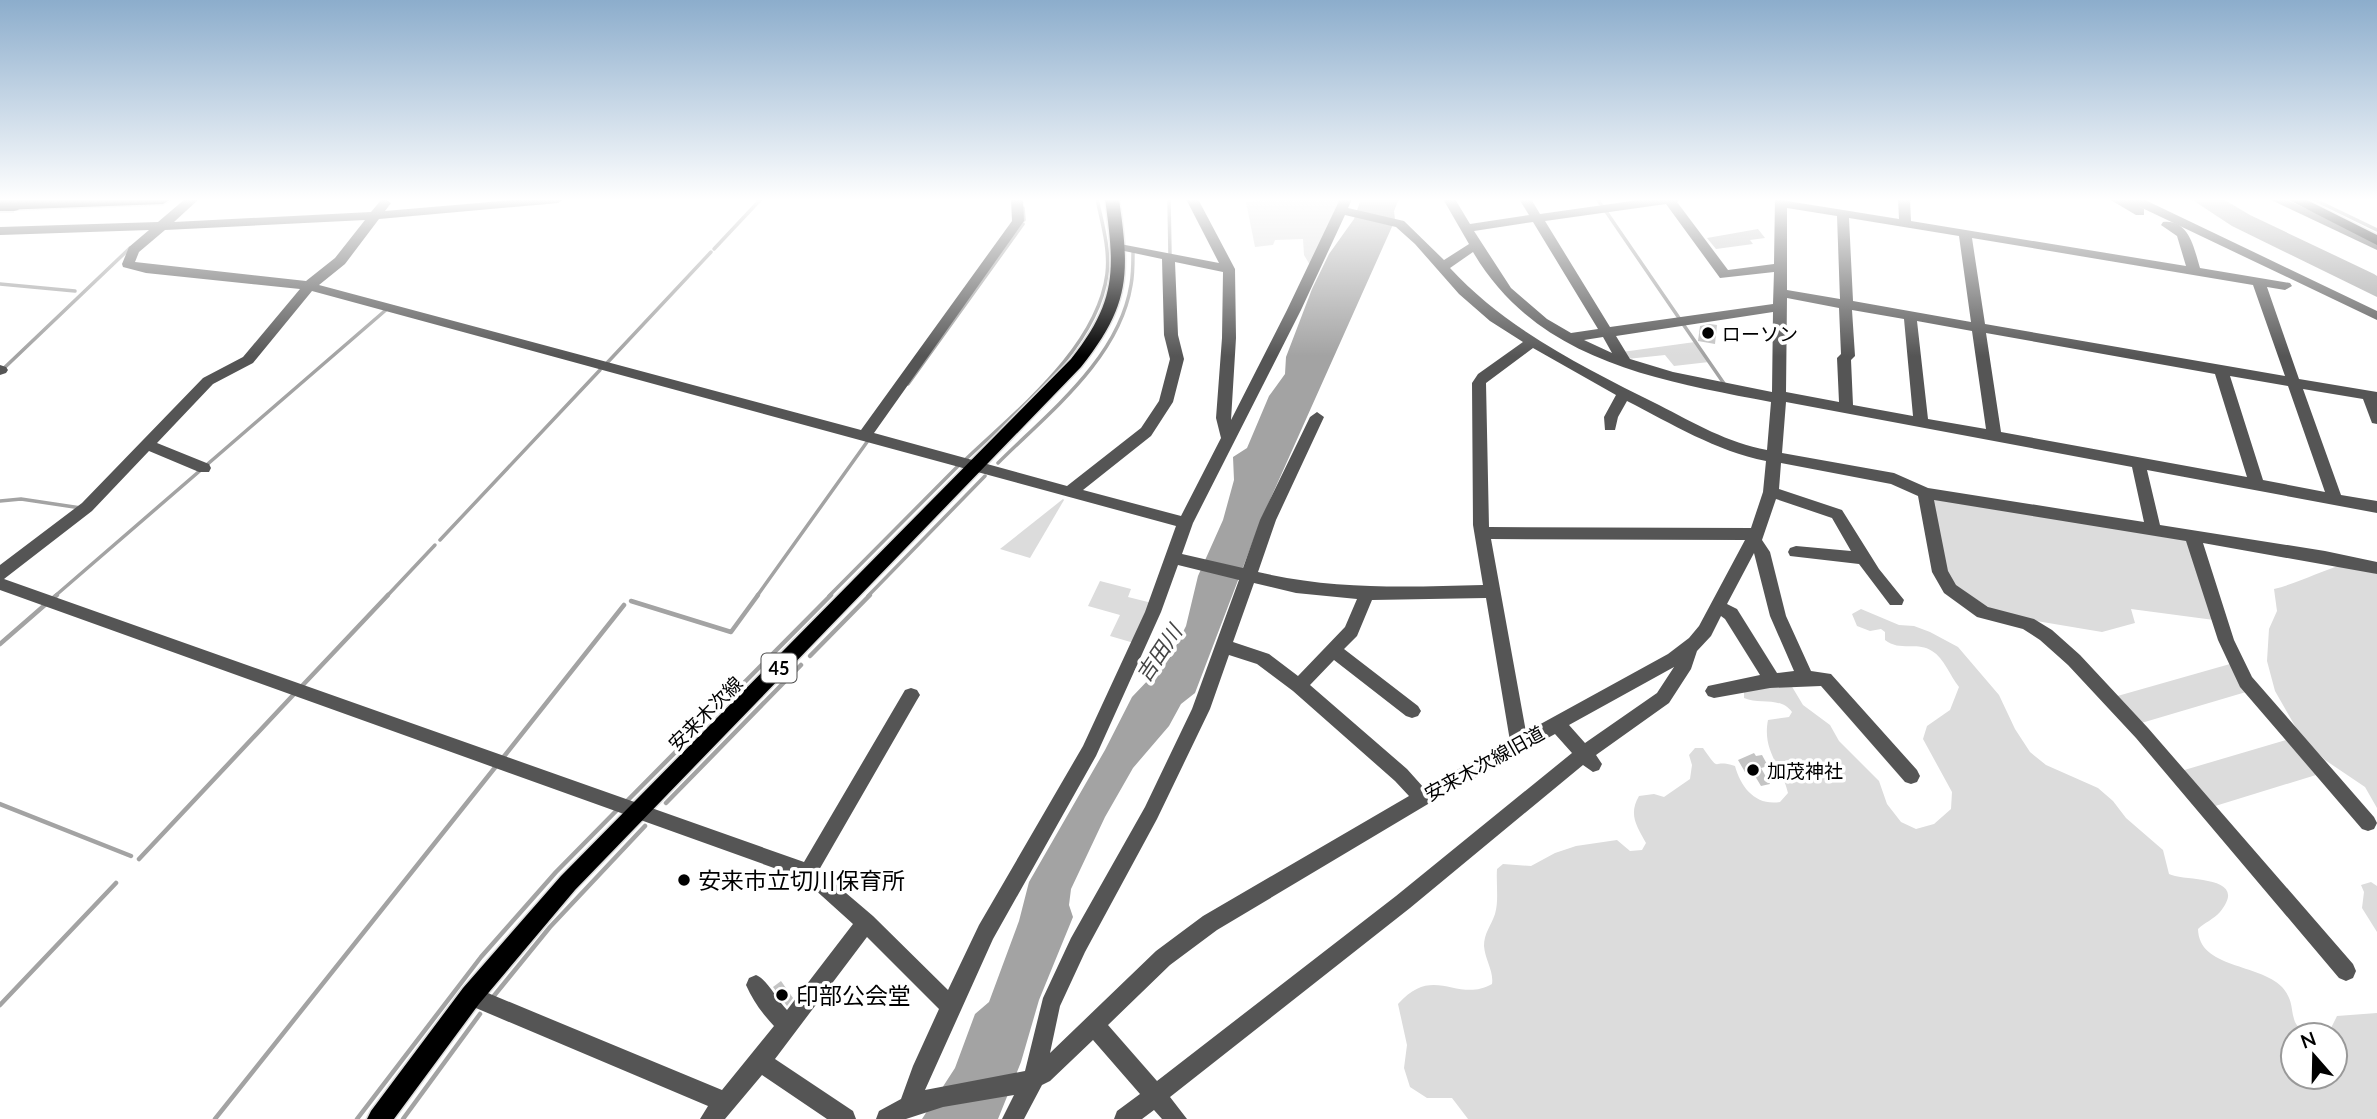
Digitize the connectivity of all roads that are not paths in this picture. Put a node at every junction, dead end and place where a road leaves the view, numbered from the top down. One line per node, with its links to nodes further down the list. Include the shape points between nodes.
1 (134, 251): 25 (street, via 128,261 131,266)
2 (348, 251): 25 (street)
3 (996, 251): 48 (street)
4 (1119, 251): 54 (main road, 安来木次線 / 45, via 1117,295 1097,338)
5 (1145, 251): 19 (street)
6 (1220, 251): 22 (street)
7 (1322, 251): 49 (street)
8 (1428, 251): 21 (street)
9 (1466, 251): 21 (street)
10 (1479, 251): 33 (street, via 1512,297)
11 (1557, 251): 32 (street)
12 (1708, 251): 20 (street, via 1725,275)
13 (1780, 251): 20 (street, 安来木次線旧道)
14 (1844, 251): 28 (street)
15 (1967, 251): 31 (street)
16 (2075, 251): 23 (street)
17 (2188, 251): 23 (street)
18 (2242, 251): 30 (street)
19 (1168, 256): 22 (street); 57 (street, via 1171,335 1177,359 1166,402 1146,432)
20 (1780, 267): 27 (street, 安来木次線旧道)
21 (1441, 268): 34 (street, via 1495,318)
22 (1229, 269): 49 (street, via 1223,418)
23 (2194, 270): 24 (street)
24 (2258, 281): 26 (street); 38 (street)
25 (309, 286): 48 (street); 50 (street, via 248,360 211,379)
26 (2285, 286)
27 (1780, 300): 28 (street); 32 (street); 41 (street, 安来木次線旧道)
28 (1846, 304): 29 (street); 42 (street)
29 (1910, 316): 31 (street); 45 (street)
30 (2377, 316)
31 (1978, 328): 37 (street); 47 (street)
32 (1608, 331): 33 (street); 36 (street)
33 (1568, 338): 35 (street); 36 (street)
34 (1532, 342): 35 (street); 63 (street, via 1479,383)
35 (1550, 353): 39 (street)
36 (1625, 362): 41 (street)
37 (2221, 370): 38 (street); 55 (street)
38 (2294, 382): 40 (street); 59 (street)
39 (1624, 394): 46 (street); 51 (street, via 1732,447)
40 (2372, 396): 44 (street)
41 (1778, 397): 42 (street); 51 (street, 安来木次線旧道)
42 (1846, 409): 45 (street)
43 (1317, 417): 71 (street)
44 (2377, 419)
45 (1921, 421): 47 (street)
46 (1610, 426)
47 (1994, 434): 52 (street)
48 (864, 436): 54 (street)
49 (1228, 439): 61 (street)
50 (149, 445): 53 (street); 70 (street, via 87,507)
51 (1775, 457): 56 (street, 安来木次線旧道); 58 (street, via 1894,479)
52 (2138, 462): 55 (street); 62 (street)
53 (204, 468)
54 (975, 468): 57 (street); 91 (main road, 安来木次線 / 45)
55 (2257, 484): 59 (street)
56 (1771, 492): 65 (street, 安来木次線旧道); 67 (street, via 1837,514)
57 (1068, 493): 61 (street)
58 (1925, 493): 62 (street); 95 (street, via 1940,572 1950,589 1983,612 2028,624 2074,660)
59 (2335, 499): 60 (street)
60 (2377, 507)
61 (1185, 523): 68 (street)
62 (2154, 531): 64 (street)
63 (1483, 533): 65 (street); 73 (street)
64 (2193, 537): 69 (street); 92 (street, via 2226,640 2246,682)
65 (1755, 538): 76 (street, 安来木次線旧道); 80 (street, via 1779,616)
66 (1796, 552): 67 (street)
67 (1864, 558): 75 (street)
68 (1174, 559): 71 (street); 98 (street, via 1090,751 1000,904)
69 (2377, 568)
70 (0, 574)
71 (1246, 576): 74 (street, via 1296,587); 77 (street)
72 (0, 584): 91 (street)
73 (1493, 591): 74 (street); 87 (street)
74 (1367, 594): 79 (street, via 1351,631)
75 (1896, 600)
76 (1718, 607): 78 (street, 安来木次線旧道); 81 (street, via 1731,614)
77 (1223, 646): 82 (street, via 1263,659); 102 (street, via 1201,709 1151,813 1050,1005)
78 (1690, 647): 86 (street, 安来木次線旧道); 88 (street, via 1664,698)
79 (1334, 651): 82 (street); 85 (street)
80 (1805, 677): 81 (street); 89 (street, via 1825,679)
81 (1772, 679): 83 (street)
82 (1299, 685): 90 (street)
83 (1714, 691)
84 (911, 695): 93 (street)
85 (1412, 711)
86 (1556, 723): 87 (street, 安来木次線旧道); 88 (street)
87 (1519, 743): 90 (street, 安来木次線旧道)
88 (1588, 759): 103 (street)
89 (1911, 776)
90 (1422, 798): 100 (street, 安来木次線旧道, via 1192,935)
91 (638, 811): 93 (street); 97 (main road, 安来木次線 / 45, via 550,903)
92 (2368, 823)
93 (808, 872): 94 (street)
94 (866, 923): 98 (street); 99 (street)
95 (2346, 971)
96 (756, 985): 99 (street)
97 (471, 996): 104 (street); 106 (main road, 安来木次線 / 45)
98 (950, 1006): 105 (street, via 920,1073)
99 (787, 1024): 101 (street)
100 (1094, 1025): 102 (street, 安来木次線旧道, via 1052,1067); 103 (street)
101 (760, 1061): 104 (street); 108 (street)
102 (1027, 1081): 105 (street, 安来木次線旧道); 110 (street)
103 (1155, 1096): 111 (street); 112 (street)
104 (725, 1102): 107 (street)
105 (913, 1104): 109 (street, 安来木次線旧道)
106 (379, 1119)
107 (711, 1119)
108 (845, 1119)
109 (887, 1119)
110 (1013, 1119)
111 (1125, 1119)
112 (1176, 1119)

